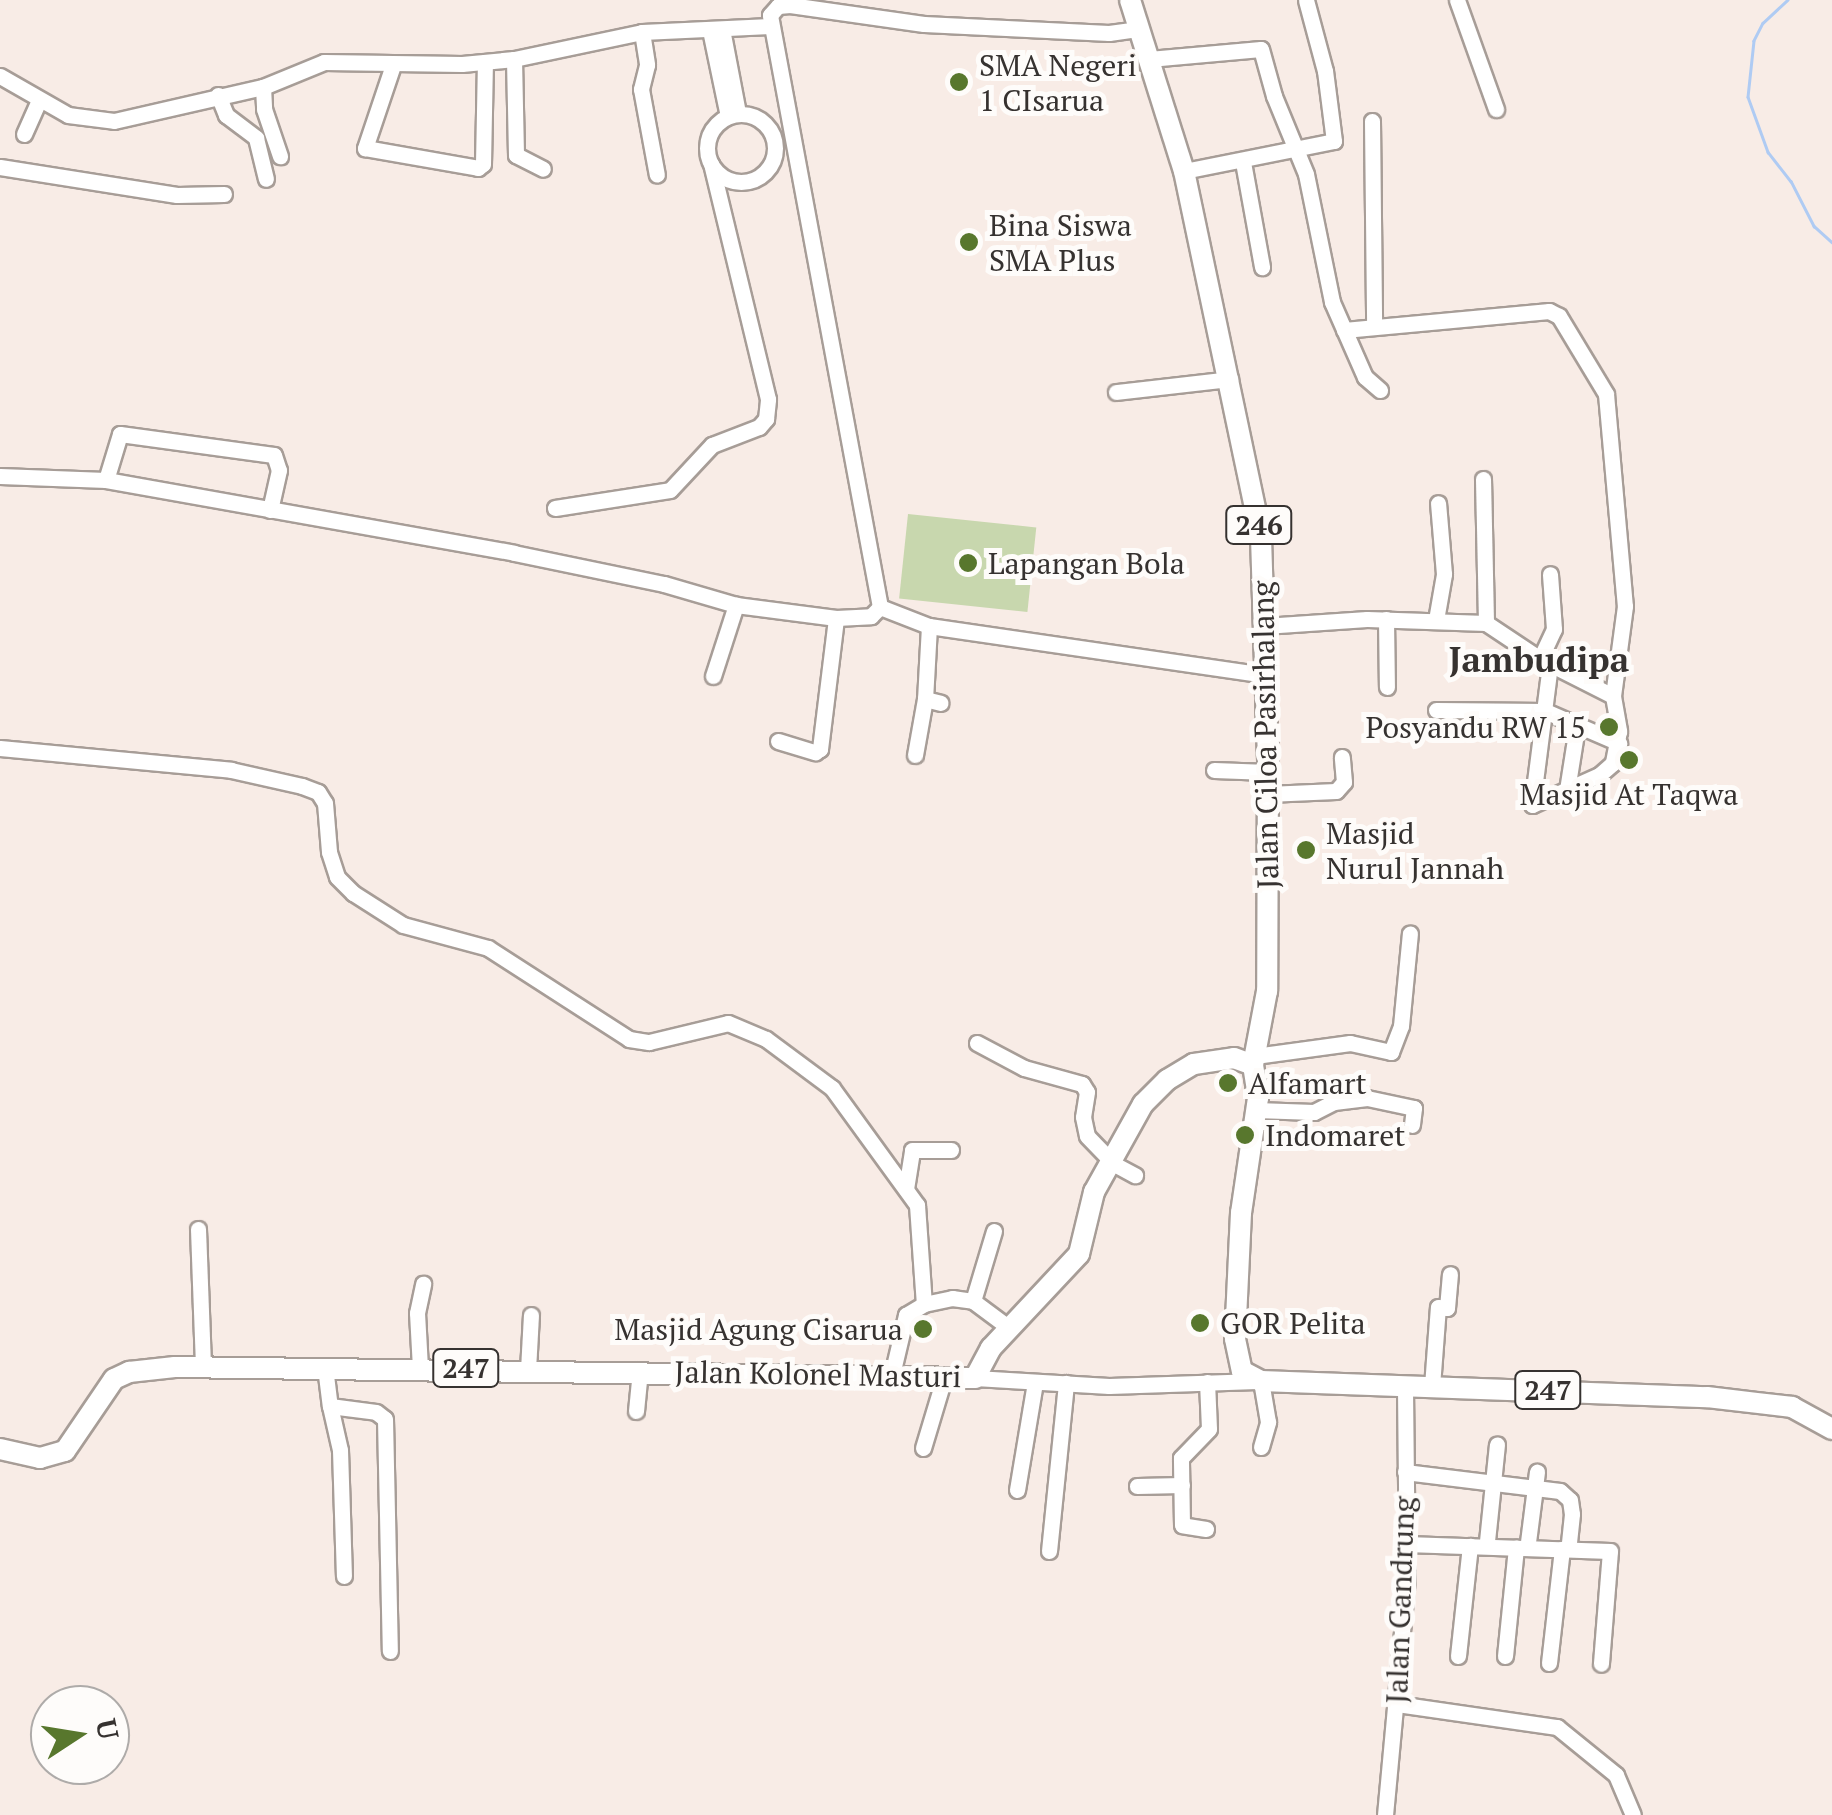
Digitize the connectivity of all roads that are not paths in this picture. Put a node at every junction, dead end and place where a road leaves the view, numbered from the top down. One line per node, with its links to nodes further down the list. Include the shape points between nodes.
1 (1130, 0): 5 (main road, Jalan Ciloa Pasirhalang / 246)
2 (1306, 0): 20 (street, via 1335,137)
3 (1457, 0): 16 (street)
4 (770, 26): 5 (street, via 772,10 790,5 974,28); 6 (street); 46 (street)
5 (1139, 29): 9 (main road, Jalan Ciloa Pasirhalang / 246)
6 (716, 30): 7 (street); 17 (street)
7 (642, 32): 8 (street); 27 (street, via 648,65 641,88)
8 (514, 59): 10 (street); 25 (street, via 516,155)
9 (1149, 59): 20 (street, via 1261,49); 26 (main road, Jalan Ciloa Pasirhalang / 246)
10 (484, 62): 11 (street); 11 (street, via 478,168 365,148)
11 (393, 65): 13 (street, via 324,62)
12 (0, 76): 15 (street)
13 (262, 87): 14 (street); 21 (street)
14 (218, 96): 15 (street, via 114,121 68,115); 28 (street, via 226,115 256,138)
15 (39, 101): 19 (street)
16 (1496, 109)
17 (733, 115): 23 (street, via 709,136); 29 (street, via 763,121 776,145 768,170)
18 (1372, 120): 33 (street)
19 (24, 134)
20 (1297, 152): 22 (street); 34 (street)
21 (280, 156)
22 (1243, 162): 26 (street); 32 (street)
23 (711, 164): 29 (street, via 724,178); 31 (street)
24 (0, 168): 30 (street, via 177,194)
25 (542, 169)
26 (1184, 171): 35 (main road, Jalan Ciloa Pasirhalang / 246)
27 (658, 175)
28 (266, 179)
29 (744, 182): 31 (street)
30 (224, 194)
31 (723, 205): 42 (street, via 768,399 766,419 712,444 670,490)
32 (1262, 268)
33 (1374, 328): 34 (street); 57 (street, via 1549,311 1559,316 1606,394 1626,606)
34 (1344, 330): 36 (street, via 1364,377)
35 (1230, 380): 37 (street); 52 (main road, Jalan Ciloa Pasirhalang / 246, via 1261,537)
36 (1380, 390)
37 (1116, 392)
38 (0, 476): 40 (street)
39 (1483, 479): 50 (street)
40 (106, 480): 43 (street); 43 (street, via 120,434 274,455 279,470)
41 (1438, 503): 49 (street, via 1444,574)
42 (555, 508)
43 (270, 510): 45 (street, via 514,553)
44 (1550, 574): 53 (street, via 1554,628)
45 (736, 604): 47 (street); 55 (street)
46 (880, 607): 47 (street, via 865,618); 51 (street)
47 (836, 618): 61 (street, via 820,749)
48 (1386, 619): 49 (street); 52 (street); 56 (street)
49 (1436, 620): 50 (street)
50 (1486, 623): 53 (street)
51 (929, 626): 54 (street); 64 (street, via 933,701)
52 (1264, 626): 54 (main road, Jalan Ciloa Pasirhalang / 246)
53 (1545, 662): 57 (street); 59 (street)
54 (1264, 674): 67 (main road, Jalan Ciloa Pasirhalang / 246)
55 (713, 676)
56 (1387, 687)
57 (1613, 696): 62 (street)
58 (1436, 710): 59 (street)
59 (1545, 711): 60 (street); 68 (street, via 1531,804)
60 (1576, 727): 62 (street); 68 (street)
61 (778, 741)
62 (1619, 742): 68 (street, via 1608,770)
63 (0, 748): 77 (street, via 231,770 318,792 338,877 353,894 418,932 488,948 629,1039 649,1042 728,1023 766,1039 832,1088)
64 (915, 756)
65 (1342, 757): 67 (street, via 1344,782 1326,795)
66 (1214, 770): 67 (street)
67 (1267, 783): 71 (main road, Jalan Ciloa Pasirhalang / 246, via 1267,991)
68 (1566, 790)
69 (1410, 933): 71 (street, via 1391,1052 1350,1043)
70 (977, 1044): 75 (street, via 1024,1068 1082,1084 1087,1136)
71 (1254, 1061): 72 (main road); 75 (main road, Jalan Kolonel Masturi, via 1226,1058 1176,1073 1143,1104)
72 (1256, 1110): 73 (street, via 1314,1112 1367,1098 1414,1108); 94 (main road, via 1241,1213 1236,1349 1242,1371)
73 (1412, 1125)
74 (951, 1150): 77 (street, via 912,1150)
75 (1116, 1156): 76 (street); 85 (main road, Jalan Kolonel Masturi, via 1089,1208 1079,1254)
76 (1134, 1175)
77 (906, 1190): 83 (street, via 919,1211)
78 (198, 1229): 86 (street)
79 (994, 1231): 82 (street)
80 (1450, 1274): 99 (street, via 1447,1308 1438,1307)
81 (423, 1284): 88 (street)
82 (973, 1300): 83 (street); 85 (street)
83 (924, 1304): 93 (street, via 906,1315)
84 (531, 1315): 89 (street)
85 (1008, 1327): 92 (main road, Jalan Kolonel Masturi)
86 (203, 1367): 87 (main road, Jalan Kolonel Masturi / 247); 106 (main road, Jalan Kolonel Masturi / 247, via 118,1376 58,1454 40,1458)
87 (325, 1367): 88 (main road, Jalan Kolonel Masturi / 247); 100 (street)
88 (420, 1368): 89 (main road, Jalan Kolonel Masturi / 247)
89 (528, 1370): 90 (main road, Jalan Kolonel Masturi / 247)
90 (640, 1370): 93 (main road, Jalan Kolonel Masturi / 247); 101 (street)
91 (944, 1378): 92 (main road, Jalan Kolonel Masturi / 247); 93 (main road, Jalan Kolonel Masturi / 247); 105 (street)
92 (975, 1378): 95 (street)
93 (891, 1379)
94 (1259, 1381): 96 (street); 98 (main road, 247); 104 (street, via 1268,1422)
95 (1035, 1382): 97 (street); 112 (street)
96 (1207, 1382): 97 (street); 110 (street, via 1209,1429 1182,1455)
97 (1066, 1383): 119 (street)
98 (1405, 1384): 99 (main road, 247); 107 (street, Jalan Gandrung)
99 (1432, 1386): 102 (main road, 247, via 1755,1402 1792,1407)
100 (330, 1406): 120 (street, via 340,1450); 121 (street, via 385,1419)
101 (636, 1411)
102 (1832, 1428)
103 (1498, 1446): 109 (street)
104 (1260, 1447)
105 (923, 1448)
106 (0, 1449)
107 (1405, 1472): 109 (street); 115 (street, Jalan Gandrung)
108 (1536, 1480): 109 (street); 116 (street); 118 (street, via 1570,1500)
109 (1494, 1483): 114 (street)
110 (1182, 1485): 111 (street); 113 (street, via 1182,1525)
111 (1138, 1486)
112 (1017, 1490)
113 (1206, 1529)
114 (1487, 1541)
115 (1406, 1544): 117 (street); 126 (street, Jalan Gandrung)
116 (1522, 1545): 117 (street); 118 (street); 123 (street)
117 (1470, 1546): 122 (street)
118 (1566, 1547): 124 (street); 125 (street, via 1610,1551)
119 (1049, 1551)
120 (344, 1576)
121 (390, 1650)
122 (1458, 1656)
123 (1505, 1656)
124 (1549, 1664)
125 (1601, 1664)
126 (1397, 1704): 127 (street, Jalan Gandrung); 128 (street, via 1557,1727 1616,1776)
127 (1385, 1815)
128 (1633, 1815)

